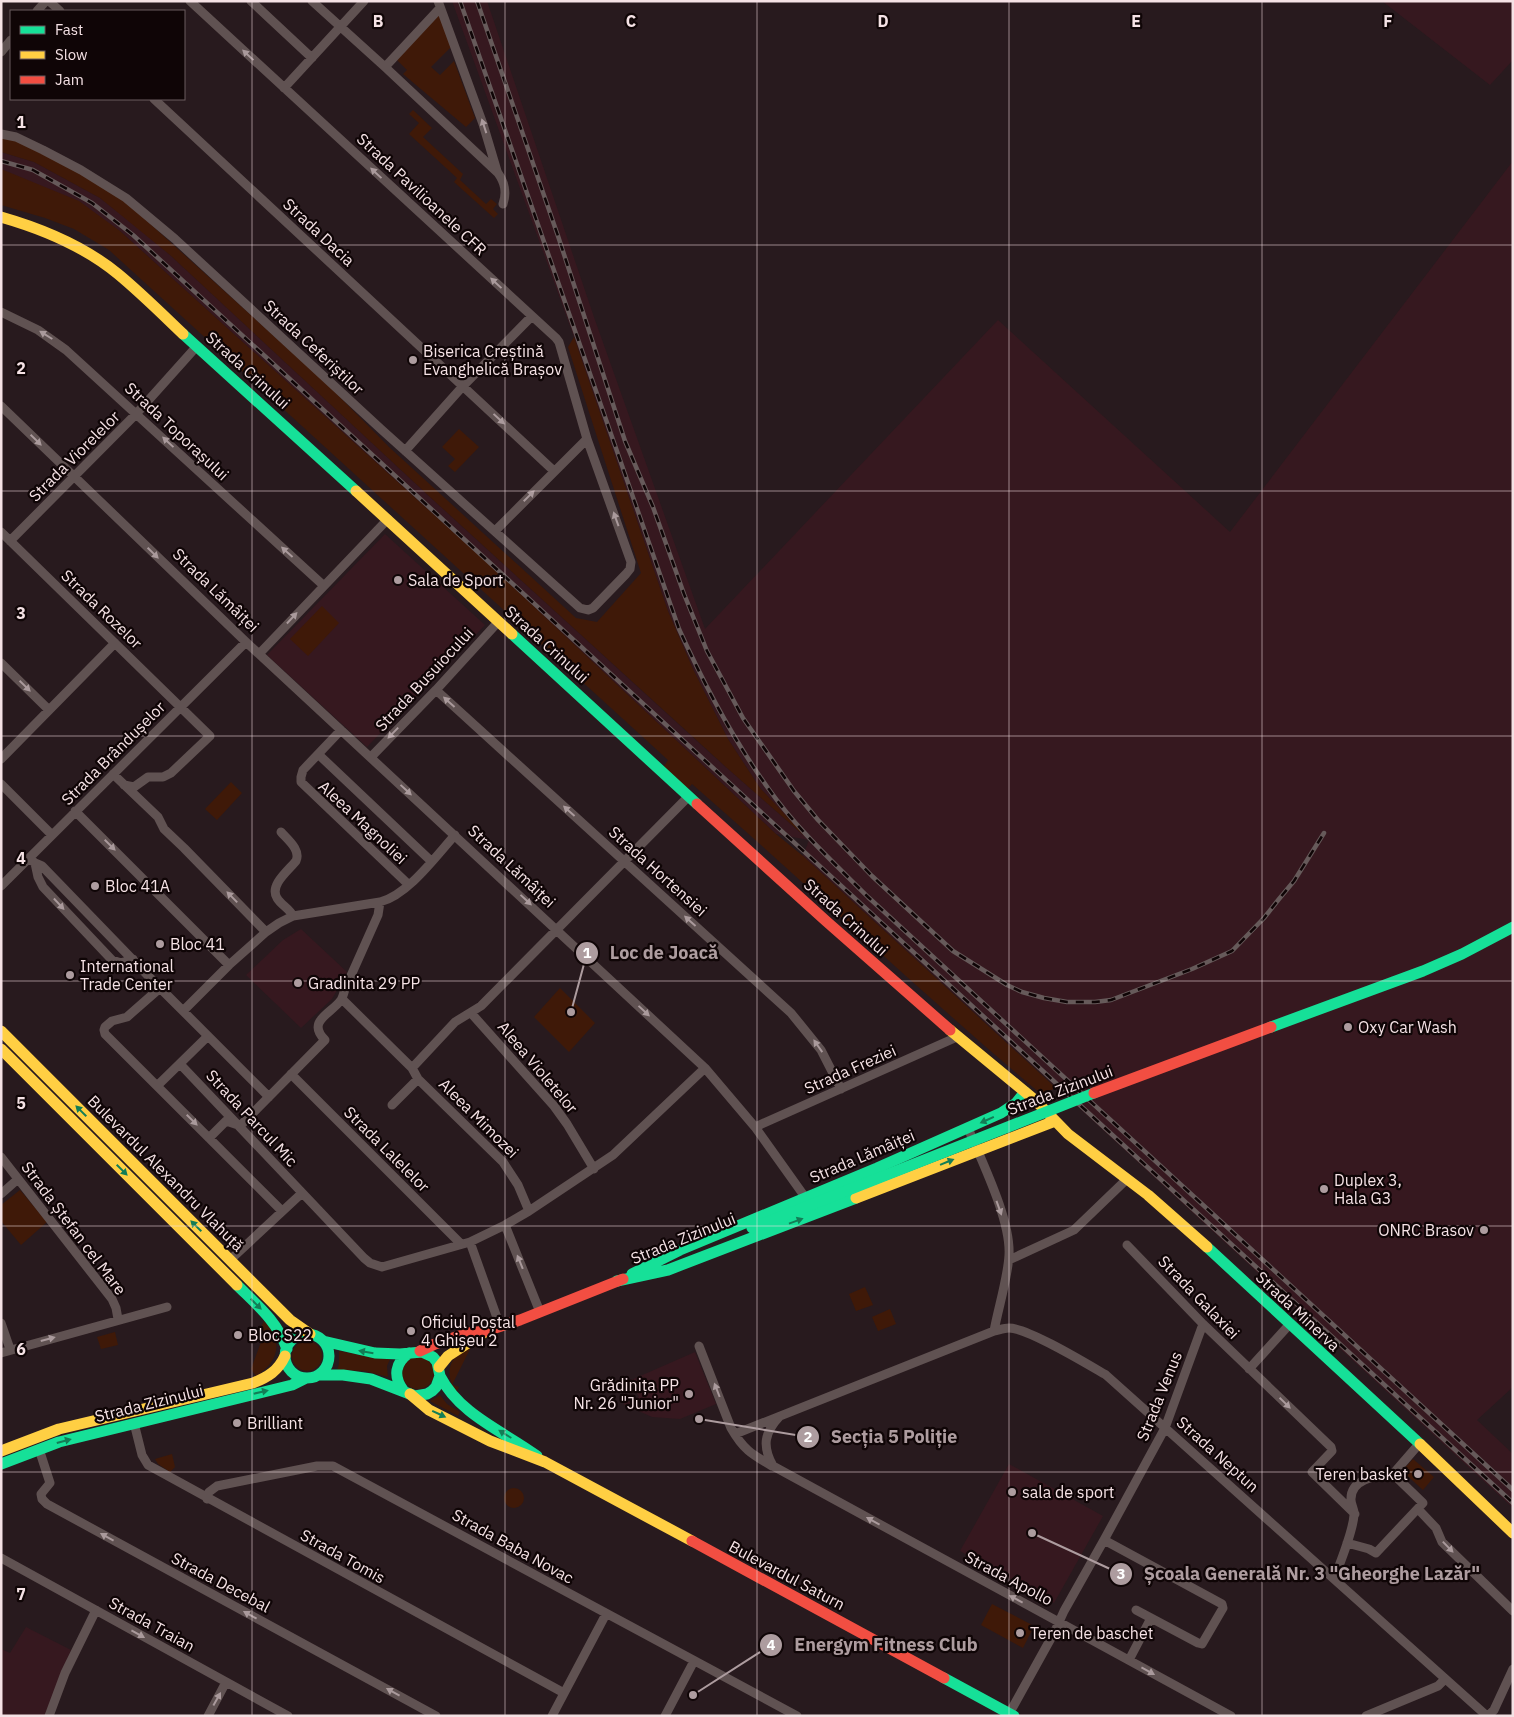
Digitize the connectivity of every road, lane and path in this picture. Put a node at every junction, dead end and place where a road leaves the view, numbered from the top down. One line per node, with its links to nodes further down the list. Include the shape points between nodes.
1 (48, 1): 7 (street); 8 (street)
2 (190, 1): 14 (street, Strada Pavilioanele CFR, one-way to 2)
3 (251, 1): 12 (street)
4 (312, 1): 9 (street)
5 (364, 1): 9 (street)
6 (439, 5): 13 (street); 17 (street, one-way to 6)
7 (38, 10)
8 (59, 10)
9 (341, 27): 12 (street); 13 (street)
10 (10, 41): 11 (street)
11 (1, 52)
12 (312, 58): 14 (street)
13 (385, 67): 17 (street)
14 (287, 85): 21 (street, Strada Pavilioanele CFR, one-way to 14)
15 (155, 100): 23 (street, Strada Dacia)
16 (1, 134): 27 (street, Strada Ceferiștilor, via 16,137 43,150 126,198 175,239)
17 (498, 173): 18 (street, via 506,193)
18 (503, 204)
19 (1, 217): 22 (main road, Strada Crinului, via 64,239 104,262)
20 (1, 312): 25 (street, Strada Toporașului, one-way to 20, via 66,350 38,330)
21 (532, 316): 23 (street); 26 (street, Strada Pavilioanele CFR, via 559,342)
22 (197, 346): 25 (street, Strada Viorelelor); 30 (main road, Strada Crinului)
23 (463, 386): 27 (street); 28 (street, Strada Dacia, one-way to 28)
24 (1, 406): 29 (street, Strada Lămâiței, one-way to 29)
25 (137, 413): 29 (street, Strada Viorelelor); 34 (street, Strada Toporașului, one-way to 25)
26 (587, 439): 28 (street); 35 (street, Strada Pavilioanele CFR, one-way to 26, via 599,604 631,566)
27 (405, 451): 31 (street, Strada Ceferiștilor)
28 (554, 471): 31 (street, one-way to 28)
29 (74, 476): 33 (street, Strada Viorelelor); 37 (street, Strada Lămâiței, one-way to 37)
30 (388, 519): 34 (street); 36 (main road, Strada Crinului)
31 (495, 531): 35 (street, Strada Ceferiștilor, via 580,608)
32 (1, 532): 33 (street, Strada Rozelor)
33 (10, 541): 38 (street, Strada Rozelor)
34 (323, 585): 39 (street, one-way to 34)
35 (588, 610)
36 (499, 622): 41 (street, Strada Busuiocului); 51 (main road, Strada Crinului)
37 (246, 642): 39 (street, Strada Lămâiței); 42 (street, Strada Brândușelor)
38 (115, 643): 42 (street, Strada Rozelor); 43 (street)
39 (258, 654): 44 (street, Strada Lămâiței)
40 (1, 663): 43 (street, one-way to 43)
41 (436, 690): 46 (street, Strada Busuiocului, one-way to 46); 58 (street, Strada Hortensiei, one-way to 41)
42 (181, 707): 48 (street, Strada Brândușelor); 50 (street, Strada Rozelor, via 210,736 167,776 148,777 134,787)
43 (49, 710): 47 (street)
44 (341, 730): 45 (street, Aleea Magnoliei); 46 (street, Strada Lămâiței)
45 (318, 754): 57 (street, Aleea Magnoliei); 59 (street, Aleea Magnoliei, via 301,774 301,782)
46 (370, 757): 54 (street, Strada Lămâiței, one-way to 54)
47 (1, 759)
48 (113, 774): 50 (street); 52 (street, Strada Brândușelor)
49 (1, 784): 55 (street)
50 (124, 785): 65 (street, one-way to 50)
51 (689, 796): 58 (street); 74 (main road, Strada Crinului)
52 (75, 811): 55 (street, Strada Brândușelor); 67 (street, one-way to 67)
53 (281, 832): 62 (street, via 298,856 275,886 275,892)
54 (455, 834): 57 (street, Aleea Magnoliei); 64 (street, Strada Lămâiței, one-way to 64)
55 (52, 835): 56 (street, Strada Brândușelor)
56 (32, 860): 60 (street, Strada Brândușelor); 66 (street, via 42,866); 66 (street, one-way to 66, via 44,887 112,960 121,963)
57 (431, 861): 59 (street, Aleea Magnoliei)
58 (624, 861): 64 (street); 82 (street, Strada Hortensiei, one-way to 58, via 821,1050 791,1013)
59 (409, 885): 61 (street, Aleea Magnoliei)
60 (1, 886)
61 (380, 902): 62 (street, Aleea Magnoliei); 69 (street, via 378,915)
62 (294, 916): 65 (street, Aleea Magnoliei)
63 (1513, 927): 107 (main road, Strada Zizinului, bridge, via 1423,971 1100,1091)
64 (557, 930): 71 (street); 78 (street, Strada Lămâiței, one-way to 78)
65 (266, 932): 67 (street, Aleea Magnoliei)
66 (133, 959): 68 (street)
67 (229, 964): 70 (street, Aleea Magnoliei)
68 (160, 988): 70 (street); 81 (street, via 127,1017 112,1021 104,1030)
69 (342, 999): 77 (street, Aleea Mimozei); 79 (street, via 319,1022 317,1028 325,1040)
70 (183, 1011): 73 (street)
71 (471, 1013): 77 (street, via 456,1022); 93 (street, Aleea Violetelor, via 554,1106)
72 (1, 1031): 105 (main road, Bulevardul Alexandru Vlahuță, one-way to 72)
73 (208, 1036): 76 (street); 84 (street)
74 (957, 1037): 82 (street, Strada Freziei); 83 (main road, Strada Crinului)
75 (1, 1049): 122 (main road, Bulevardul Alexandru Vlahuță, one-way to 122, via 267,1315 281,1333)
76 (180, 1064): 81 (street); 87 (street, Strada Parcul Mic)
77 (412, 1068): 80 (street, Aleea Mimozei)
78 (705, 1068): 88 (street, Strada Lămâiței); 93 (street)
79 (291, 1074): 84 (street); 103 (street, Strada Lalelelor)
80 (418, 1079): 85 (street); 100 (street, Aleea Mimozei, via 506,1166)
81 (158, 1085): 90 (street, one-way to 90)
82 (840, 1089): 88 (street, Strada Freziei)
83 (1026, 1092): 86 (main road, Strada Crinului); 89 (main road, Strada Lămâiței, one-way to 89, via 1010,1108)
84 (269, 1097): 87 (street)
85 (392, 1105)
86 (1055, 1121): 91 (main road, Strada Zizinului); 95 (main road, Strada Minerva)
87 (240, 1126): 90 (street, via 226,1121); 96 (street, Strada Parcul Mic)
88 (755, 1126): 98 (street, Strada Lămâiței)
89 (968, 1128): 91 (street); 98 (main road, Strada Lămâiței)
90 (209, 1138): 99 (street)
91 (978, 1150): 106 (street, one-way to 106, via 1002,1214); 107 (main road, Strada Zizinului, one-way to 91, via 668,1270)
92 (1, 1157): 94 (street, Strada Ștefan cel Mare)
93 (594, 1169): 100 (street)
94 (18, 1179): 97 (street); 110 (street, Strada Ștefan cel Mare, via 112,1299)
95 (1127, 1179): 106 (street, via 1074,1230); 113 (main road, Strada Minerva, via 1172,1216)
96 (302, 1193): 99 (street); 103 (street, Strada Parcul Mic, via 364,1258 382,1267)
97 (1, 1194)
98 (805, 1197): 107 (main road, Strada Zizinului, via 680,1250)
99 (282, 1211): 105 (street)
100 (528, 1211): 101 (street)
101 (505, 1225): 102 (street); 109 (street, one-way to 101)
102 (470, 1242): 103 (street); 114 (street)
103 (461, 1244)
104 (1128, 1245): 112 (street, Strada Galaxiei)
105 (230, 1260): 117 (main road, Bulevardul Alexandru Vlahuță, via 290,1320)
106 (1009, 1260): 116 (street)
107 (617, 1281): 109 (main road, Strada Zizinului)
108 (167, 1307): 110 (street)
109 (540, 1312): 114 (main road, Strada Zizinului)
110 (118, 1319): 120 (street, one-way to 110)
111 (1, 1323): 120 (street)
112 (1203, 1324): 123 (street, Strada Galaxiei); 130 (street, Strada Venus)
113 (1289, 1325): 123 (street); 132 (main road, Strada Minerva)
114 (500, 1326): 115 (main road, Strada Zizinului)
115 (486, 1331): 121 (main road, Strada Zizinului, via 468,1333); 124 (main road, Strada Zizinului, via 448,1356)
116 (994, 1331): 128 (street, Strada Neptun); 130 (street, Strada Neptun, via 1019,1329 1106,1375)
117 (310, 1334): 118 (main road); 122 (main road, via 294,1339)
118 (323, 1341): 121 (main road, one-way to 118, via 370,1353); 125 (main road, via 328,1348 329,1361)
119 (699, 1346): 131 (street, one-way to 119)
120 (6, 1351)
121 (415, 1351): 124 (main road, via 433,1357); 127 (main road, via 401,1358 396,1367 396,1378)
122 (286, 1352): 126 (main road, via 291,1371); 134 (main road, Strada Zizinului, via 272,1375 253,1383 59,1430)
123 (1249, 1369): 141 (street, Strada Galaxiei, one-way to 141, via 1331,1447 1332,1451 1312,1472)
124 (440, 1372): 127 (main road, via 436,1386 427,1394 415,1396); 135 (main road, Bulevardul Saturn, one-way to 124, via 456,1401 447,1392)
125 (319, 1374): 126 (main road); 127 (main road, via 359,1377)
126 (306, 1378): 129 (main road, Strada Zizinului, one-way to 126, via 292,1385)
127 (406, 1392): 135 (main road, Bulevardul Saturn, one-way to 135, via 429,1410 490,1441)
128 (782, 1414): 131 (street, Strada Neptun); 137 (street, via 769,1430 766,1440 766,1454)
129 (134, 1424): 133 (main road, Strada Zizinului, one-way to 129); 139 (street, Strada Tomis, via 148,1465)
130 (1165, 1428): 143 (street, Strada Venus); 146 (street, Strada Neptun)
131 (735, 1434): 137 (street, Strada Apollo, via 744,1448)
132 (1418, 1444): 138 (street); 142 (main road, Strada Minerva)
133 (39, 1449): 136 (main road, Strada Zizinului); 164 (street, Strada Decebal, one-way to 133, via 47,1504 41,1494 50,1483)
134 (1, 1452)
135 (545, 1462): 160 (main road, Bulevardul Saturn)
136 (1, 1464)
137 (773, 1466): 152 (street, Strada Apollo, one-way to 137)
138 (1393, 1474): 140 (street); 141 (street, via 1370,1477 1356,1486 1351,1499)
139 (207, 1499): 150 (street, Strada Baba Novac, via 209,1492 217,1486 317,1466 333,1466); 159 (street, Strada Tomis)
140 (1421, 1506): 144 (street, via 1376,1553); 149 (street, one-way to 149, via 1442,1542)
141 (1355, 1514): 144 (street)
142 (1513, 1533)
143 (1104, 1540): 151 (street, via 1222,1604 1223,1608 1202,1644); 152 (street, Strada Venus)
144 (1347, 1543): 146 (street)
145 (1, 1558): 147 (street, Strada Traian)
146 (1334, 1579): 156 (street, Strada Neptun)
147 (96, 1610): 157 (street, Strada Traian, one-way to 157); 161 (street, via 65,1673)
148 (1136, 1610): 151 (street)
149 (1513, 1611)
150 (606, 1614): 154 (street, Strada Baba Novac); 159 (street)
151 (1151, 1618): 153 (street)
152 (1059, 1622): 153 (street, Strada Apollo); 160 (street, Strada Venus)
153 (1129, 1660): 168 (street, Strada Apollo, one-way to 168)
154 (694, 1662): 166 (street); 167 (street, Strada Baba Novac)
155 (1513, 1669): 158 (street, Strada Neptun)
156 (1445, 1679): 169 (street, via 1438,1686); 170 (street, Strada Neptun)
157 (226, 1682): 162 (street, one-way to 157); 163 (street, Strada Traian)
158 (1509, 1688): 170 (street, Strada Neptun)
159 (564, 1693): 165 (street)
160 (1004, 1713)
161 (49, 1716)
162 (208, 1716)
163 (288, 1716)
164 (436, 1716)
165 (552, 1716)
166 (665, 1716)
167 (797, 1716)
168 (1230, 1716)
169 (1366, 1716)
170 (1488, 1716)

